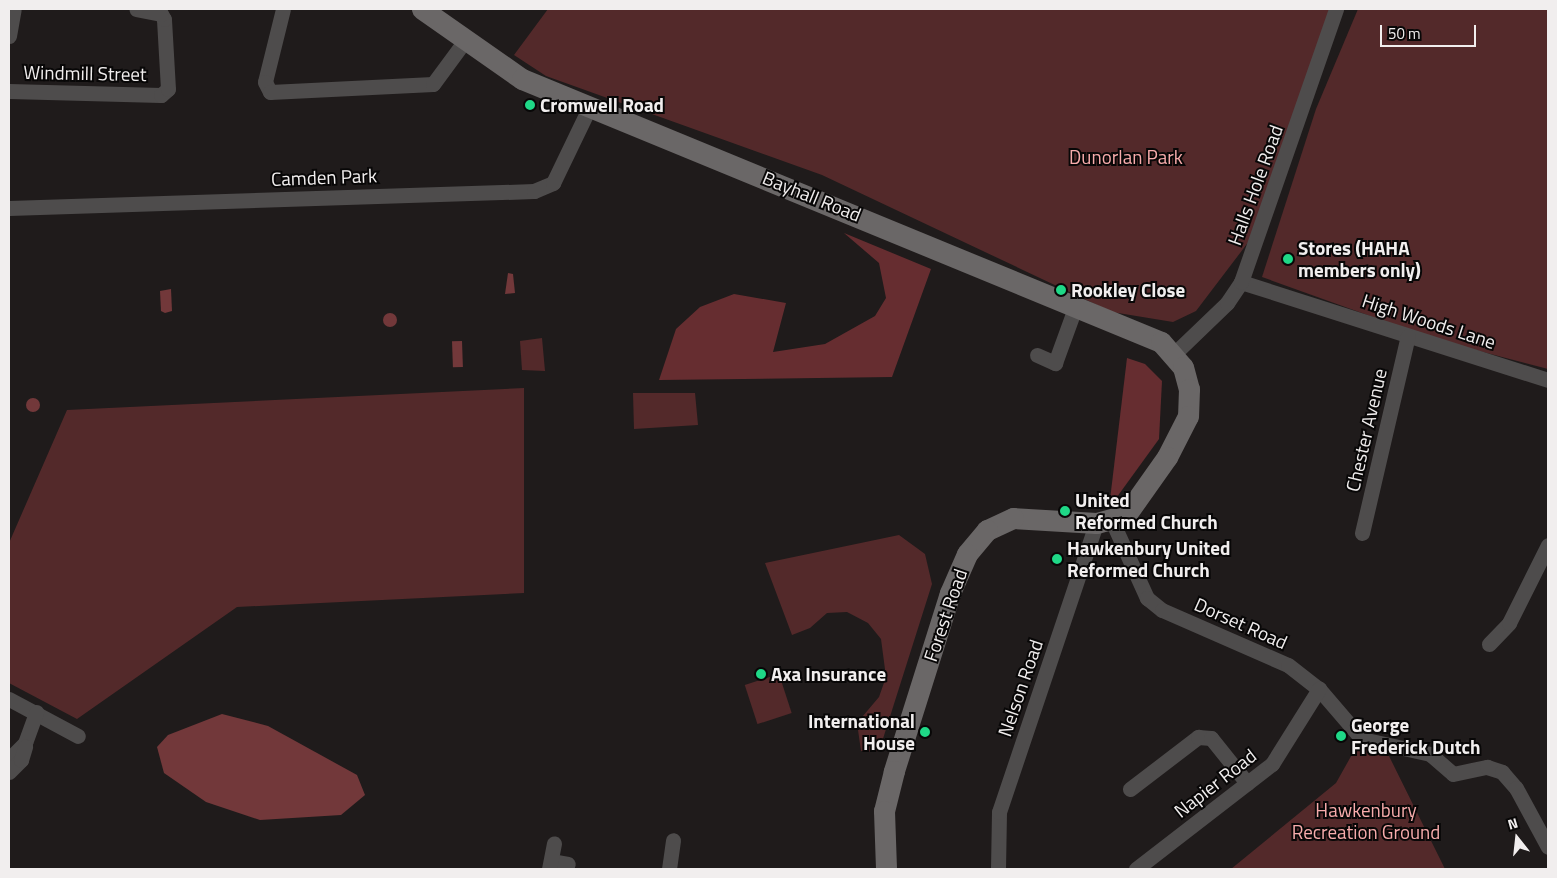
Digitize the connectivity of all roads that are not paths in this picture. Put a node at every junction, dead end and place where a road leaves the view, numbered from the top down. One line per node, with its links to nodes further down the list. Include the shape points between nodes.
1 (14, 9): 6 (street)
2 (136, 9): 8 (street, Windmill Street, via 161,14 164,19 168,89 161,95)
3 (283, 9): 7 (street, via 266,82 270,92 433,84)
4 (422, 9): 7 (street, Bayhall Road)
5 (1336, 9): 11 (street, Halls Hole Road)
6 (9, 36)
7 (464, 42): 9 (street, Bayhall Road, via 522,80)
8 (9, 91)
9 (590, 106): 10 (street, Camden Park, via 553,183 534,191); 12 (street, Bayhall Road)
10 (9, 208)
11 (1241, 282): 13 (street, High Woods Lane); 14 (street, Halls Hole Road, via 1227,303)
12 (1075, 308): 14 (street, Bayhall Road, via 1160,342); 15 (street, via 1054,362)
13 (1408, 336): 16 (street, High Woods Lane); 18 (street, Chester Avenue)
14 (1175, 353): 17 (street, via 1189,389 1188,416 1167,457 1126,515)
15 (1037, 355)
16 (1548, 380)
17 (1104, 522): 21 (street, Dorset Road, via 1147,598 1268,654); 36 (street, Forest Road, via 1013,518 987,530 967,554 950,593 894,771 884,811); 37 (street, Nelson Road, via 999,812)
18 (1362, 533)
19 (1548, 545): 20 (street, via 1509,623)
20 (1489, 644)
21 (1320, 689): 28 (street, Napier Road, via 1272,764); 32 (street, Dorset Road, via 1362,738 1430,754 1453,774 1487,767 1502,772 1516,788)
22 (9, 699): 23 (street)
23 (36, 712): 24 (street); 25 (street)
24 (78, 736)
25 (26, 744): 26 (street); 27 (street, via 21,760)
26 (9, 759)
27 (9, 772)
28 (1247, 783): 29 (street, via 1211,738 1198,736); 38 (street, Napier Road)
29 (1130, 788)
30 (673, 840): 35 (street)
31 (554, 843): 34 (street)
32 (1548, 847)
33 (568, 864): 34 (street)
34 (550, 865)
35 (669, 869)
36 (886, 869)
37 (998, 869)
38 (1136, 869)

